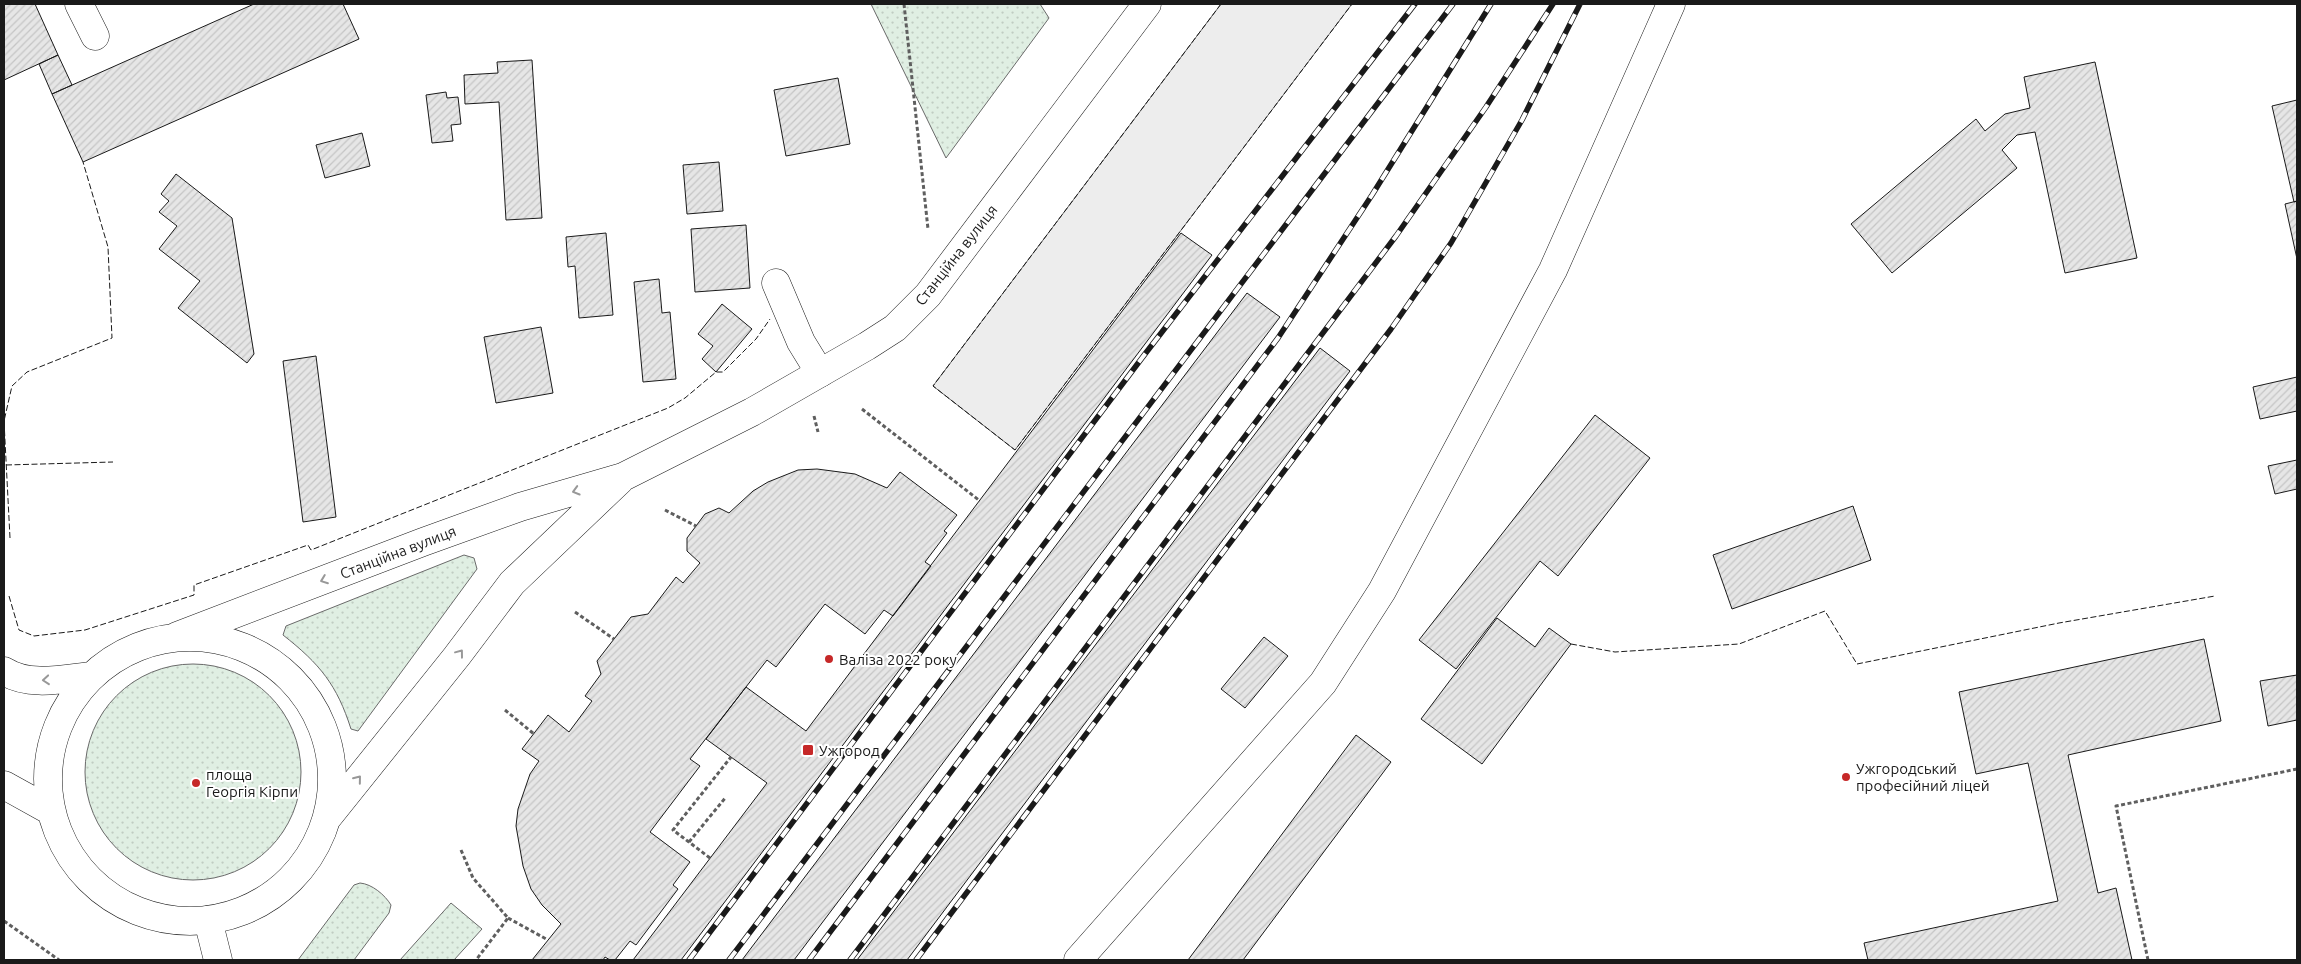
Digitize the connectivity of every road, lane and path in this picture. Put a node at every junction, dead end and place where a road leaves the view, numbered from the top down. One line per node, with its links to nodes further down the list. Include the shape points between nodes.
1 (79, 4): 5 (main road)
2 (904, 4): 6 (path)
3 (1147, 4): 8 (main road, Станційна вулиця, via 928,295 895,328)
4 (1671, 4): 39 (main road, via 1553,270 1382,590 1322,683)
5 (94, 36)
6 (928, 229)
7 (776, 283): 8 (main road, via 801,342)
8 (820, 373): 12 (main road, Станційна вулиця)
9 (811, 407): 11 (path)
10 (862, 409): 13 (path)
11 (818, 432)
12 (623, 478): 17 (main road, Станційна вулиця, one-way to 17, via 520,507); 28 (main road, Станційна вулиця, one-way to 12, via 512,583)
13 (980, 501)
14 (665, 510): 15 (path)
15 (696, 526)
16 (575, 612): 18 (path)
17 (177, 636): 20 (main road, via 131,649); 28 (main road, via 216,639 254,651 286,673 311,704 327,739 333,778)
18 (614, 639)
19 (4, 671): 20 (main road, one-way to 19, via 39,681)
20 (91, 676): 27 (main road, via 72,698 49,753 47,782)
21 (505, 710): 22 (path)
22 (534, 734)
23 (731, 757): 29 (path, via 673,830)
24 (2297, 768): 40 (path, via 2116,806)
25 (4, 785): 27 (main road)
26 (726, 797): 29 (path)
27 (51, 811): 33 (main road, via 60,838 74,862 93,884 116,900 141,913 168,920)
28 (328, 817): 33 (main road, via 315,848 296,875 277,891 241,912)
29 (689, 842): 31 (path)
30 (461, 850): 32 (path, via 473,878)
31 (710, 858)
32 (508, 918): 35 (path); 38 (path)
33 (208, 920): 37 (main road)
34 (4, 921): 36 (path)
35 (548, 940)
36 (59, 960)
37 (218, 960)
38 (476, 960)
39 (1078, 960)
40 (2148, 960)

